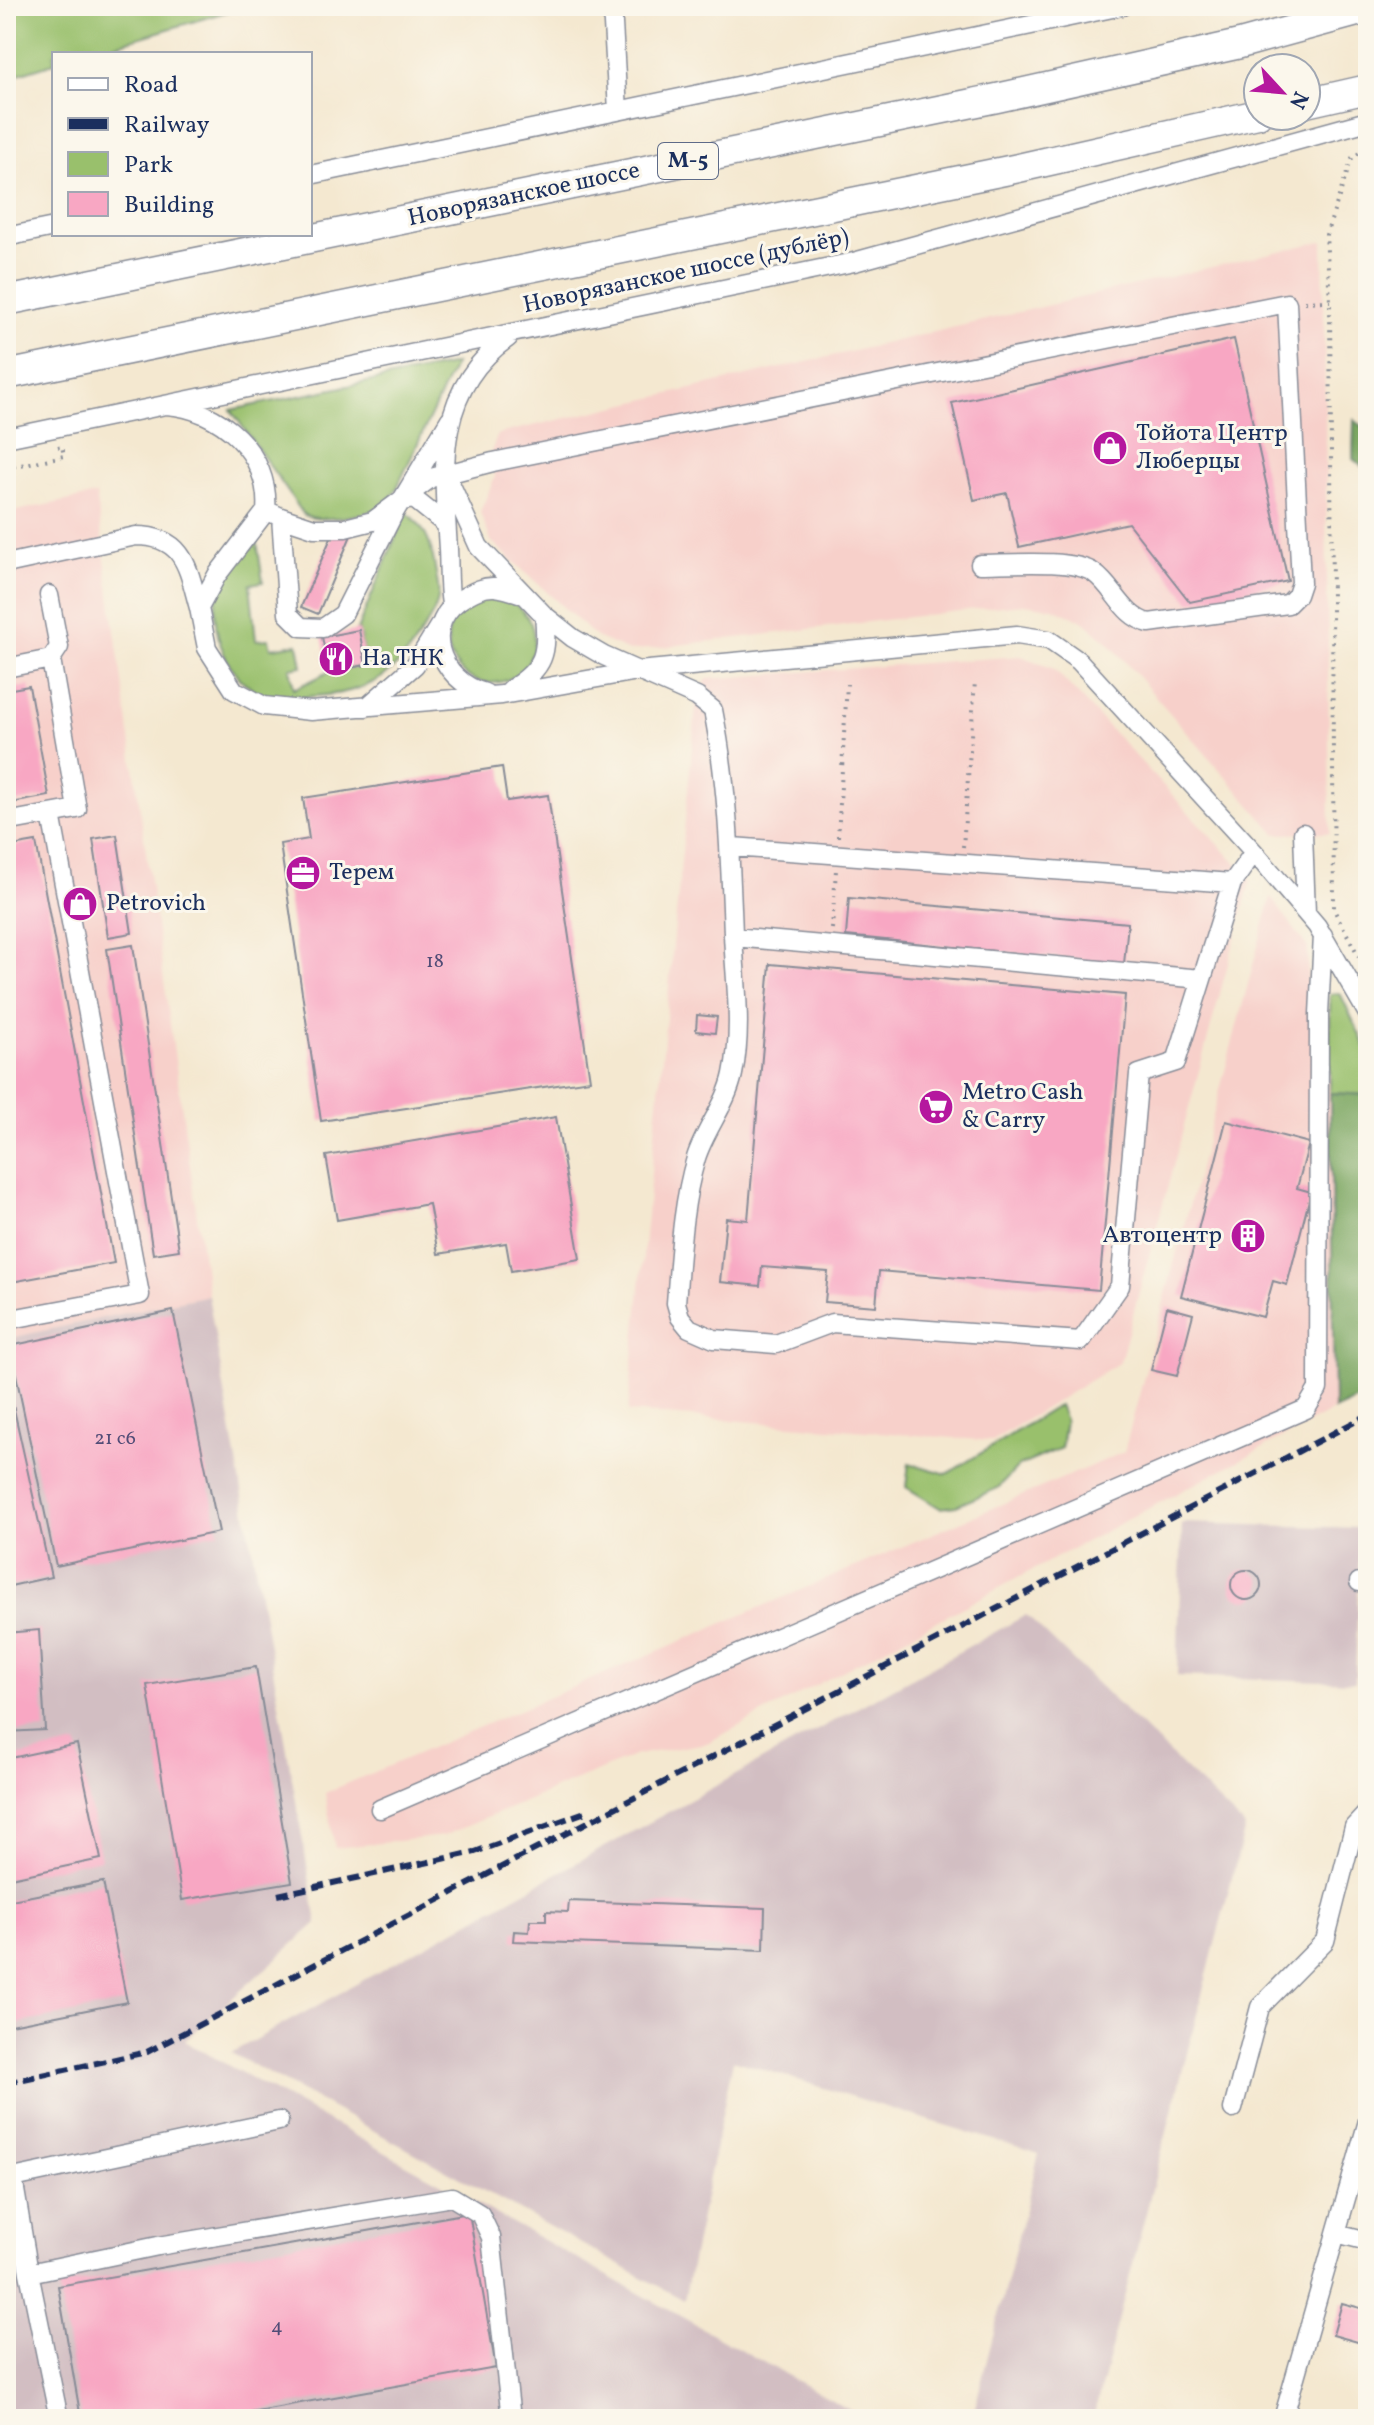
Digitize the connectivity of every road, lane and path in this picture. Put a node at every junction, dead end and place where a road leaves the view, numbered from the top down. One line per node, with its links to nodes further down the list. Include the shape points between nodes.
1 (612, 6): 6 (street)
2 (1122, 6): 6 (street)
3 (1368, 9): 13 (highway, Новорязанское шоссе / М-5, via 1240,44 997,98)
4 (1368, 89): 5 (highway)
5 (1322, 99)
6 (618, 111): 10 (street)
7 (1242, 118): 17 (highway)
8 (1368, 121): 16 (street, Новорязанское шоссе (дублёр), via 854,262)
9 (1368, 147): 14 (path, via 1352,158 1326,235)
10 (312, 175)
11 (52, 227): 12 (street)
12 (6, 237)
13 (6, 301)
14 (1330, 301): 15 (path); 54 (path, via 1334,910)
15 (1287, 303): 23 (street); 28 (street, via 1301,583 1288,604 1149,623 1133,616 1094,573 1079,566)
16 (515, 333): 18 (street, Новорязанское шоссе (дублёр)); 19 (street, via 487,352 471,372)
17 (6, 375)
18 (166, 405): 20 (street, Новорязанское шоссе (дублёр)); 25 (street, via 208,414 238,436 263,475)
19 (450, 419): 23 (street); 24 (street)
20 (6, 438)
21 (49, 449): 22 (path, via 62,446 64,456)
22 (6, 468)
23 (446, 474): 24 (street, via 417,485); 26 (street); 30 (street, via 479,547)
24 (401, 501): 25 (street, via 373,521 345,528 314,528); 25 (street, via 343,614 323,628 301,627 288,614); 26 (street, via 414,499)
25 (274, 514): 32 (street, via 217,575)
26 (444, 523): 31 (street)
27 (6, 564): 32 (street, via 155,536 175,547 186,564)
28 (980, 564)
29 (49, 595): 35 (street, via 59,647)
30 (528, 596): 31 (street, via 481,588); 33 (street)
31 (451, 604): 34 (street)
32 (199, 608): 41 (street, via 207,648 234,690 264,706 286,710)
33 (544, 615): 37 (street, via 573,638); 40 (street, via 547,641 541,663 533,674)
34 (440, 624): 40 (street, via 446,667 468,689); 41 (street, via 415,665)
35 (51, 659): 36 (street); 42 (street, via 77,809)
36 (6, 668)
37 (638, 671): 40 (street); 45 (street, via 697,697 713,710); 46 (street, via 1017,635 1049,640 1079,661)
38 (975, 681): 48 (path)
39 (847, 684): 47 (path)
40 (497, 695): 41 (street)
41 (367, 707)
42 (51, 814): 43 (street); 57 (street, via 140,1295)
43 (6, 822)
44 (1303, 833): 50 (street)
45 (732, 847): 47 (street); 52 (street)
46 (1254, 852): 49 (street); 50 (street)
47 (837, 855): 48 (street); 53 (path)
48 (961, 866): 49 (street)
49 (1232, 883): 55 (street)
50 (1306, 913): 51 (street)
51 (1323, 935): 56 (street); 58 (street, via 1318,1389 1306,1409)
52 (733, 937): 53 (street); 55 (street, via 741,1006 733,1076 697,1155 683,1212 676,1303 689,1328 714,1339 776,1344 832,1323 1081,1341 1120,1286 1139,1074 1176,1062)
53 (831, 945): 55 (street)
54 (1368, 973)
55 (1202, 979)
56 (1368, 1014)
57 (6, 1320)
58 (380, 1809)
59 (1368, 1812): 60 (street, via 1354,1827 1325,1941 1260,2007)
60 (1233, 2109)
61 (279, 2121): 65 (street, via 13,2178)
62 (1368, 2121): 63 (street)
63 (1336, 2233): 64 (street); 68 (street)
64 (1368, 2241)
65 (29, 2273): 66 (street); 67 (street, via 452,2197 480,2214 491,2237)
66 (59, 2419)
67 (511, 2419)
68 (1283, 2419)

